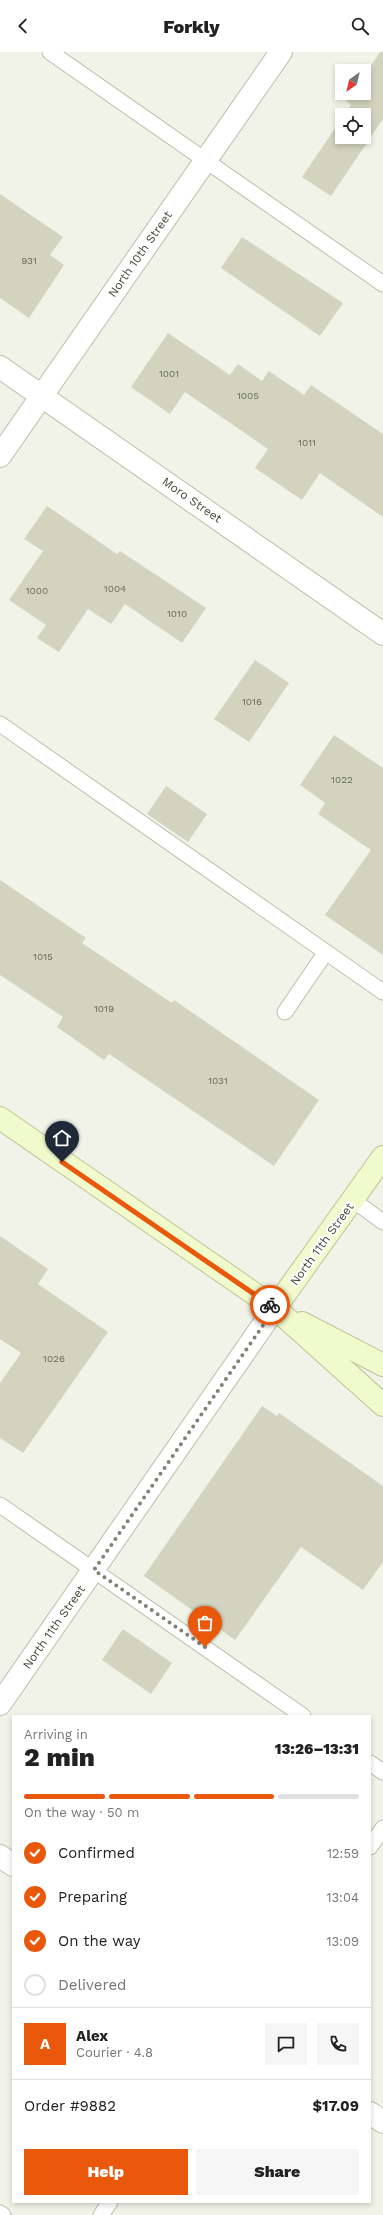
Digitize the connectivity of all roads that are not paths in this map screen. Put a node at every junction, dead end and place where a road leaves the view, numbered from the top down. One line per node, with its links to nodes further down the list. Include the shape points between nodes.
1 (50, 52): 3 (lane)
2 (281, 52): 3 (street, North 10th Street)
3 (206, 160): 4 (lane); 6 (street, North 10th Street)
4 (383, 284)
5 (0, 367): 6 (street, Moro Street)
6 (41, 396): 7 (street, North 10th Street); 8 (street, Moro Street)
7 (0, 456)
8 (383, 634)
9 (0, 724): 10 (lane)
10 (326, 952): 11 (lane); 12 (lane)
11 (383, 992)
12 (285, 1012)
13 (0, 1118): 17 (main road)
14 (383, 1157): 15 (main road, North 11th Street)
15 (353, 1200): 16 (lane); 17 (main road, North 11th Street)
16 (383, 1222)
17 (275, 1308): 18 (main road); 19 (main road); 21 (street, North 11th Street)
18 (383, 1365)
19 (383, 1405)
20 (0, 1505): 21 (lane)
21 (94, 1570): 22 (street, North 11th Street); 23 (lane)
22 (0, 1704)
23 (294, 1714)
24 (371, 1764): 25 (lane)
25 (383, 1772)
26 (383, 1828): 27 (lane)
27 (371, 1846)
28 (0, 1856): 29 (street)
29 (12, 1864)
30 (371, 2114): 31 (street)
31 (383, 2122)
32 (109, 2203): 35 (lane)
33 (0, 2213): 34 (lane)
34 (3, 2215)
35 (101, 2215)

